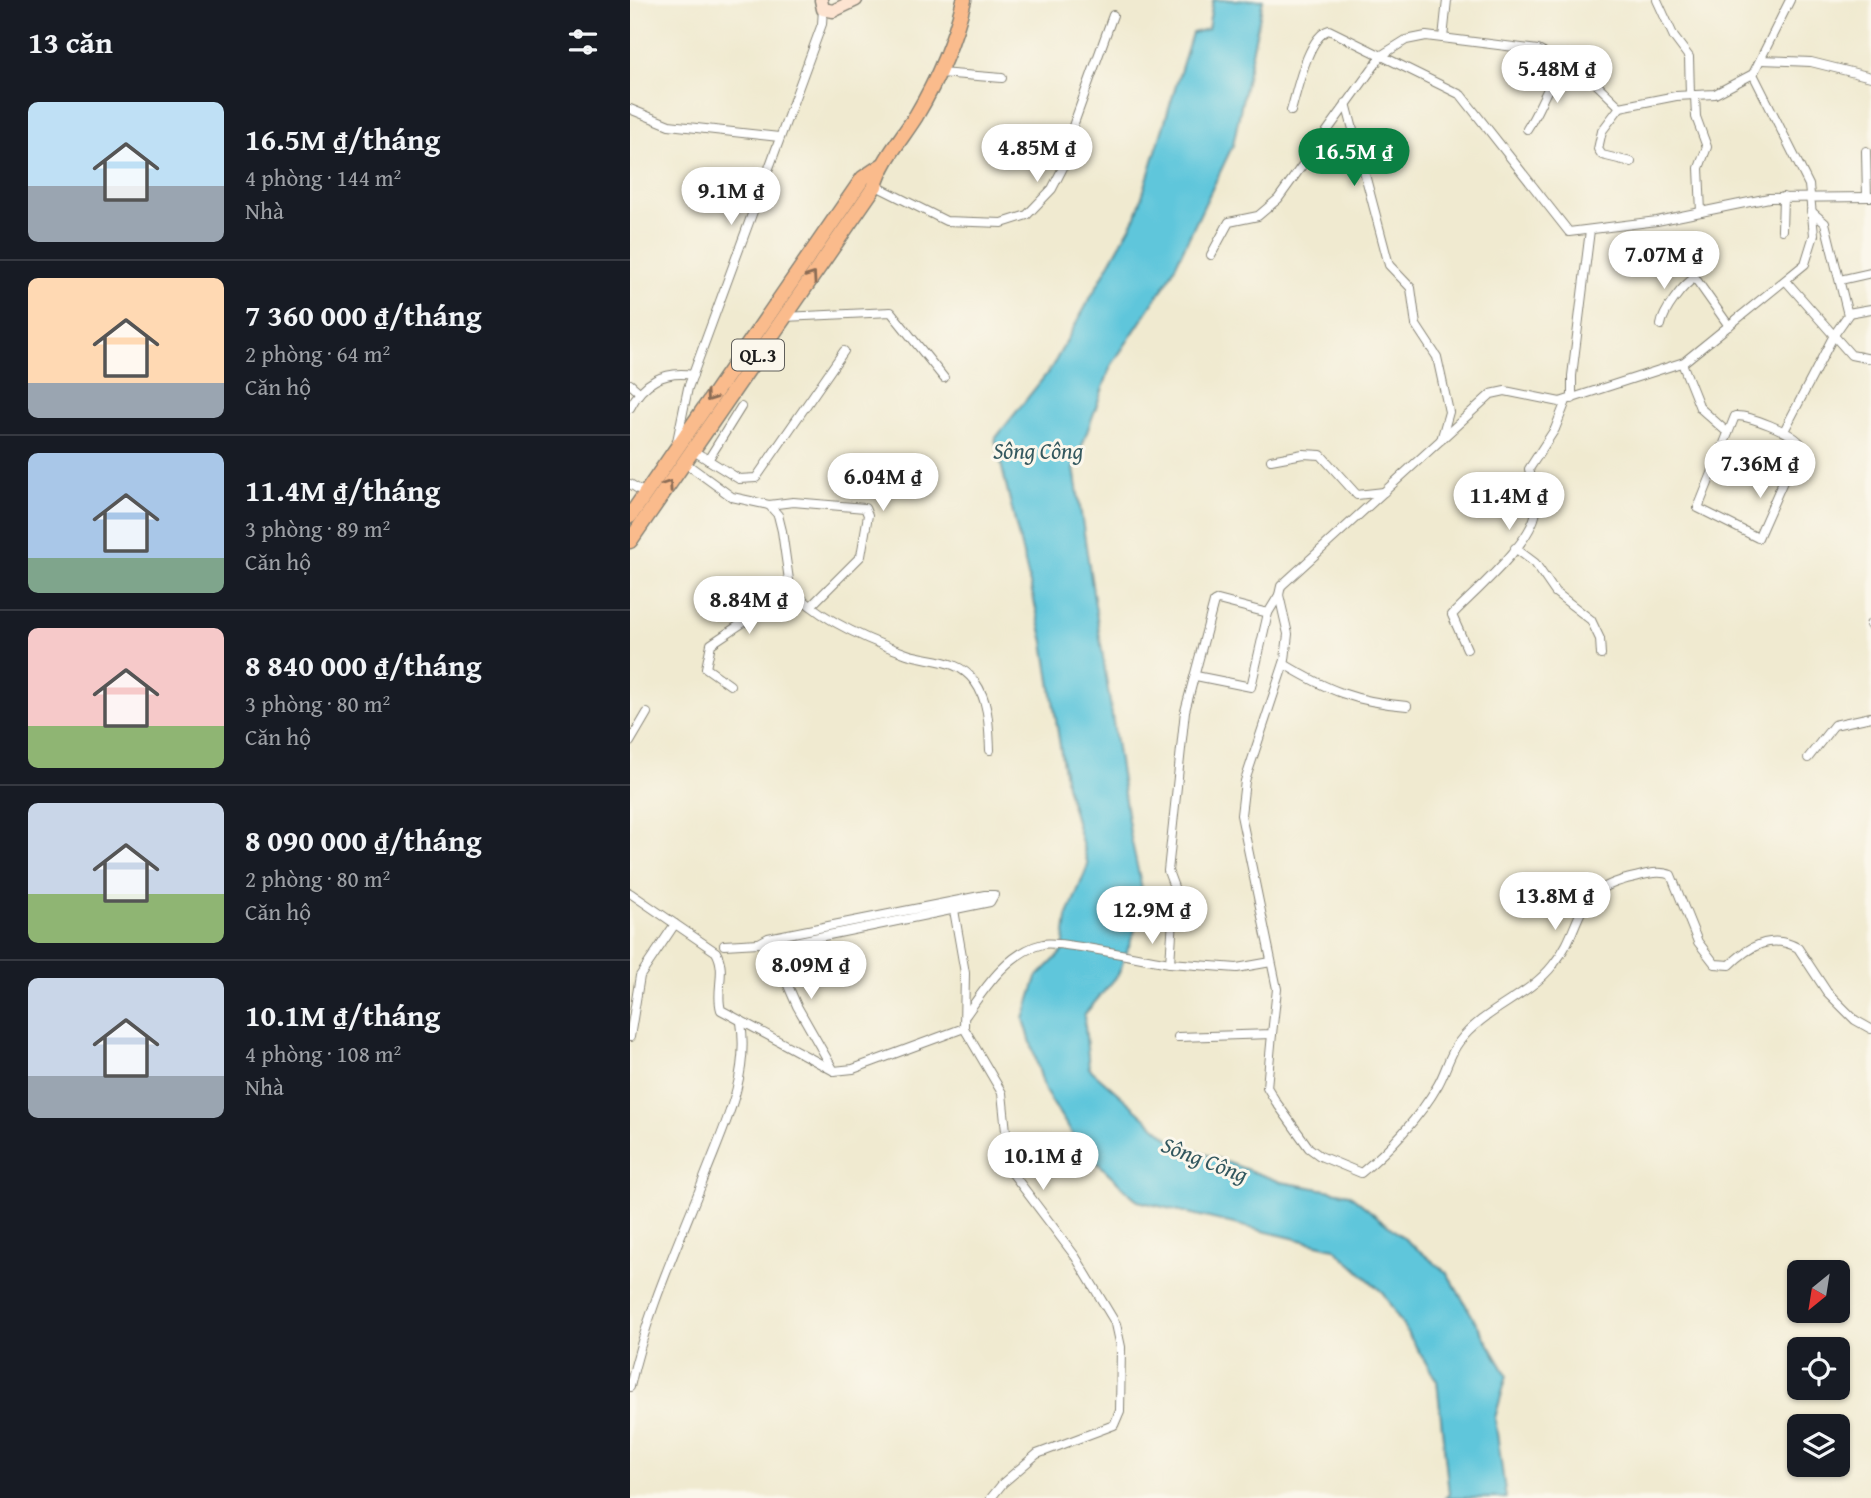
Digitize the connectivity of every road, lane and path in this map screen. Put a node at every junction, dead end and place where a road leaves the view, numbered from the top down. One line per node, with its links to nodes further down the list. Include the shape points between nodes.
1 (856, 0): 6 (main road, via 833,11)
2 (964, 0): 12 (highway, QL.3)
3 (1447, 0): 8 (street)
4 (1657, 0): 16 (street, via 1689,57)
5 (1790, 0): 10 (street)
6 (822, 5): 22 (street, via 822,24)
7 (1113, 15): 25 (street, via 1073,126 1070,154 1052,189 1027,215 1002,223 946,221)
8 (1443, 38): 9 (street, via 1406,40); 11 (street, via 1538,50)
9 (1382, 55): 17 (street); 20 (street, via 1335,31 1322,32 1304,66); 31 (street, via 1461,95 1555,218 1569,232)
10 (1761, 60): 13 (street); 14 (street, via 1811,62)
11 (1565, 64): 18 (street, via 1589,77); 21 (street)
12 (940, 73): 15 (street); 25 (highway, QL.3, via 914,120)
13 (1753, 74): 16 (street, via 1715,94); 27 (street, via 1809,185)
14 (1871, 77)
15 (1002, 78)
16 (1693, 95): 18 (street); 30 (street, via 1707,147 1699,168)
17 (1346, 103): 34 (street, via 1278,199 1258,216 1229,222); 57 (street, via 1389,265 1411,288 1416,325 1437,358 1449,412)
18 (1620, 107): 24 (street, via 1602,131 1598,149 1602,155)
19 (630, 109): 22 (street, via 669,125)
20 (1291, 111)
21 (1527, 129)
22 (779, 137): 48 (street)
23 (1866, 151): 28 (street)
24 (1631, 162)
25 (869, 182): 41 (highway, QL.3, one-way to 25); 58 (highway, QL.3, one-way to 58)
26 (1783, 197): 27 (street); 30 (street); 32 (street)
27 (1810, 197): 28 (street); 29 (street)
28 (1869, 197)
29 (1811, 211): 37 (street, via 1825,223); 38 (street, via 1814,235 1805,264)
30 (1701, 212): 31 (street)
31 (1590, 230): 52 (street)
32 (1783, 230)
33 (1668, 252): 36 (street, via 1688,253)
34 (1211, 255)
35 (1871, 273): 37 (street)
36 (1695, 278): 42 (street, via 1684,283 1676,301 1662,314); 43 (street)
37 (1840, 280): 40 (street)
38 (1786, 281): 43 (street); 44 (street)
39 (1871, 309): 40 (street)
40 (1848, 313): 44 (street)
41 (784, 317): 49 (street, via 891,312); 58 (highway, QL.3)
42 (1661, 325)
43 (1729, 326): 47 (street)
44 (1834, 335): 46 (street, via 1852,355); 55 (street)
45 (844, 351): 59 (street, via 756,478 739,479)
46 (1871, 359)
47 (1682, 363): 52 (street); 56 (street, via 1700,408)
48 (692, 375): 51 (street, via 673,372); 58 (street)
49 (944, 378)
50 (630, 384): 51 (street)
51 (638, 391): 54 (street)
52 (1569, 400): 57 (street, via 1505,391 1491,394); 67 (street, via 1529,468 1537,508)
53 (741, 407): 59 (street)
54 (630, 408)
55 (1784, 431): 56 (street, via 1738,415); 56 (street, via 1799,440 1800,446 1758,538 1698,508)
56 (1728, 433)
57 (1441, 440): 63 (street)
58 (685, 453): 59 (street); 62 (highway, QL.3); 64 (street, via 732,497); 66 (highway, QL.3, one-way to 58)
59 (708, 460)
60 (1271, 460): 63 (street, via 1321,455 1357,495)
61 (630, 484): 62 (street)
62 (645, 492): 65 (highway, QL.3)
63 (1384, 492): 69 (street, via 1281,586)
64 (769, 505): 68 (street, via 778,515); 70 (street, via 793,502 865,508 868,515 861,556)
65 (630, 516)
66 (630, 541)
67 (1515, 548): 72 (street, via 1452,615); 73 (street, via 1535,563 1555,592 1591,620)
68 (792, 590): 70 (street); 76 (street, via 711,644 706,668)
69 (1279, 595): 71 (street); 74 (street, via 1288,634)
70 (811, 606): 81 (street, via 870,640 956,665 971,678 985,703)
71 (1268, 613): 75 (street, via 1215,601); 75 (street, via 1251,687)
72 (1467, 649)
73 (1601, 655)
74 (1284, 663): 77 (street, via 1332,691 1377,704); 88 (street, via 1245,781 1241,815)
75 (1196, 676): 89 (street, via 1185,712 1170,841 1168,871 1175,890)
76 (730, 685)
77 (1407, 706)
78 (647, 713): 80 (street)
79 (1871, 717): 82 (street, via 1834,725)
80 (630, 742)
81 (990, 750)
82 (1808, 758)
83 (630, 893): 85 (street)
84 (954, 909): 86 (street); 86 (street, via 989,902 994,895); 90 (street, via 963,948)
85 (675, 924): 87 (street); 95 (street, via 640,976)
86 (769, 943): 87 (street); 97 (street, via 797,1006)
87 (717, 946): 91 (street, via 722,965 718,1001 721,1010)
88 (1271, 962): 89 (street, via 1237,968); 94 (street, via 1277,999)
89 (1170, 963): 90 (street, via 1049,943 1005,966)
90 (966, 1015): 92 (street)
91 (741, 1022): 97 (street); 98 (street, via 744,1061 732,1105 654,1306)
92 (964, 1028): 97 (street, via 853,1069); 99 (street, via 1002,1093 1010,1170 1075,1256 1116,1324 1121,1347 1120,1411 1114,1425 1037,1454)
93 (1871, 1029): 94 (street, via 1840,1007 1798,948 1788,942 1761,943 1730,965 1715,964 1693,930 1671,874 1660,873 1609,884 1590,897 1554,964 1460,1040 1431,1095 1361,1173 1309,1148 1276,1102 1267,1087)
94 (1272, 1034): 96 (street)
95 (630, 1037)
96 (1178, 1037)
97 (834, 1071)
98 (630, 1387)
99 (991, 1498)

